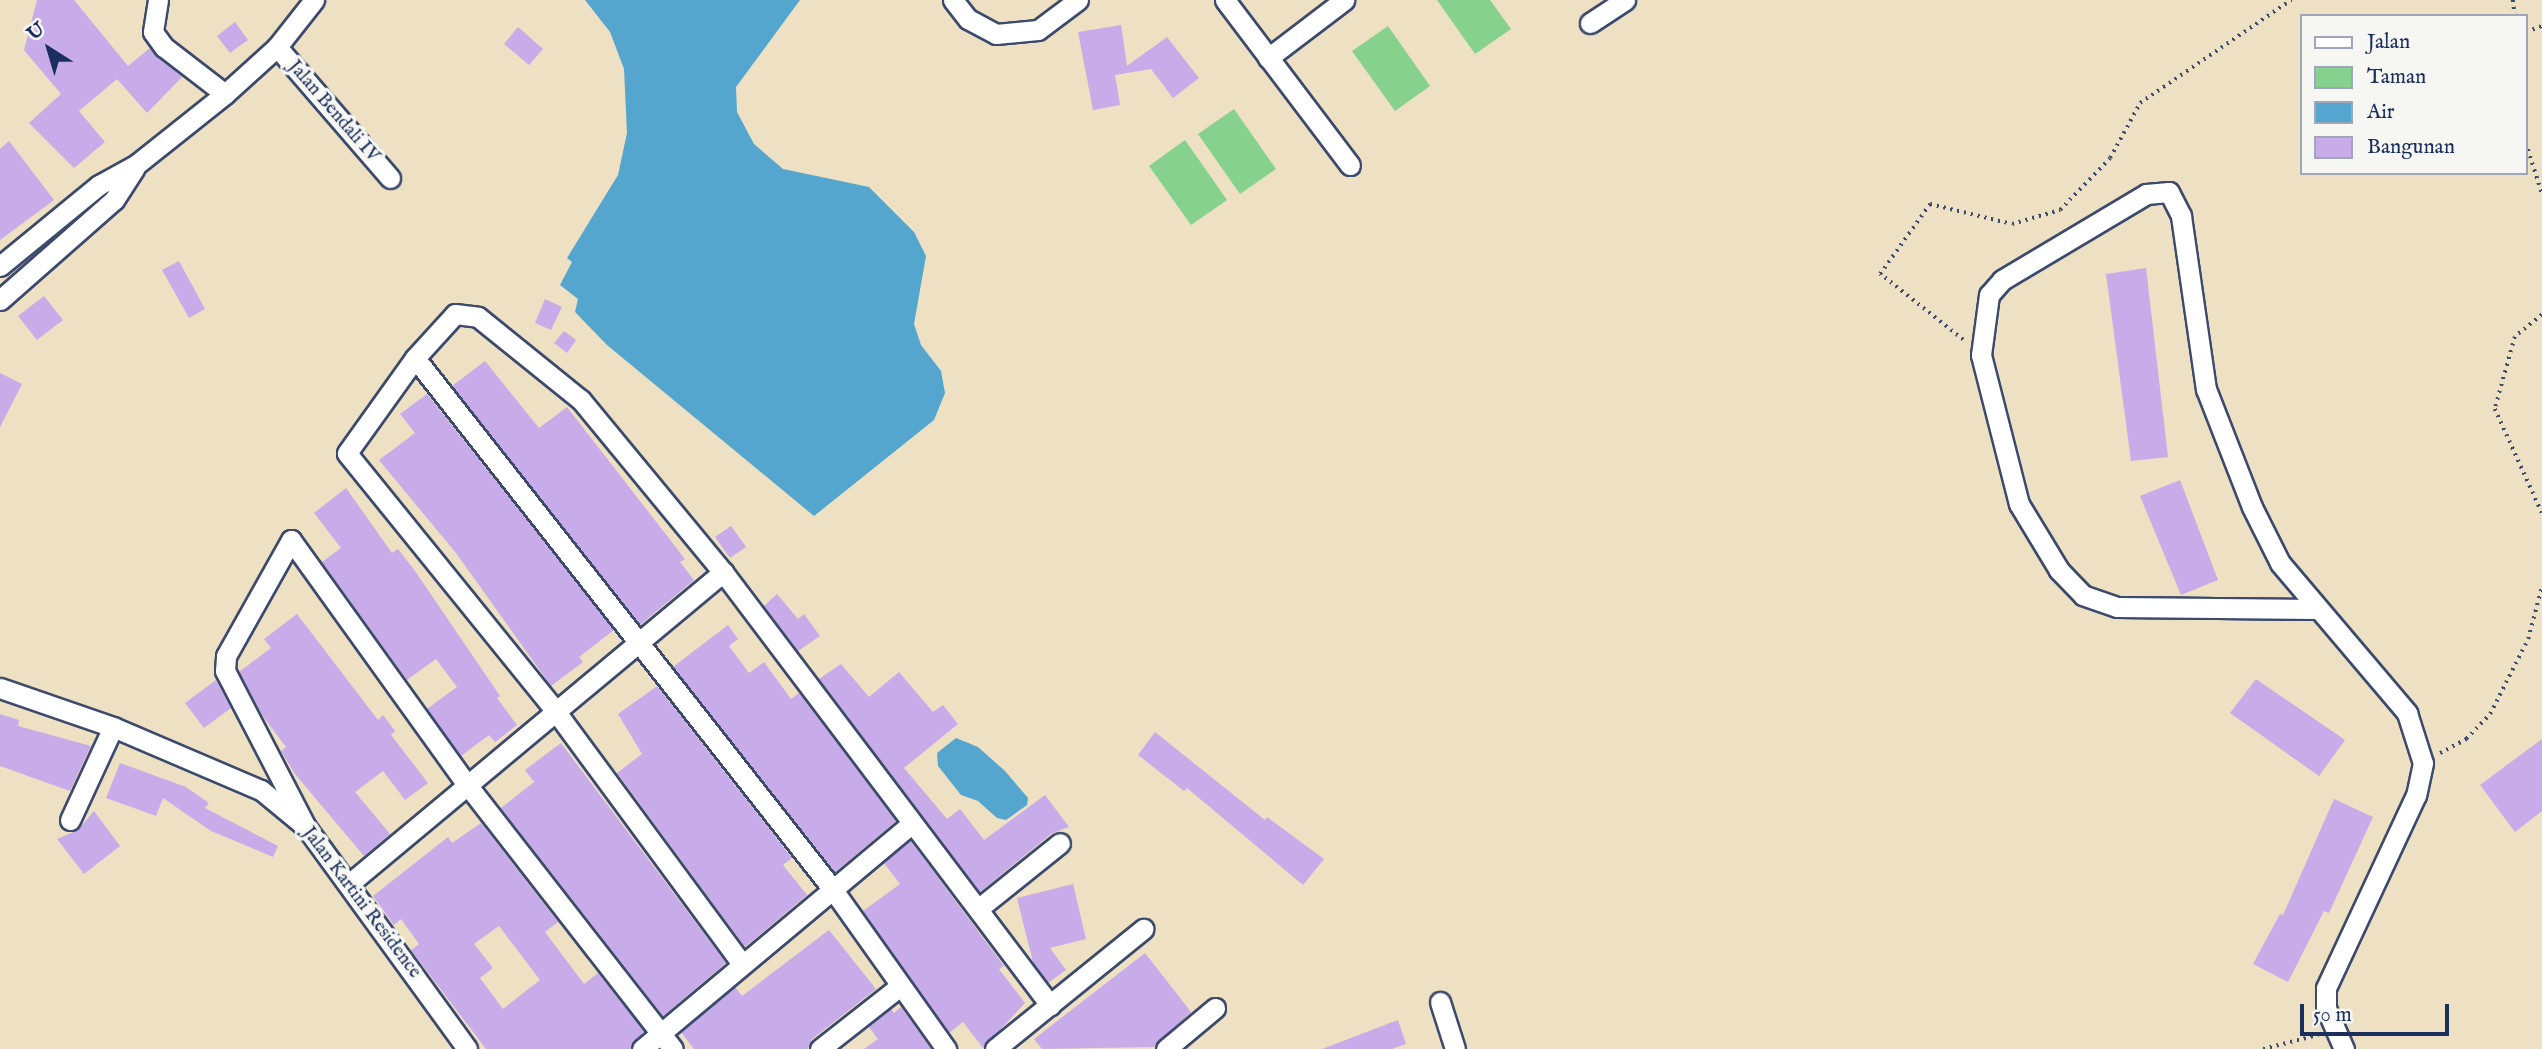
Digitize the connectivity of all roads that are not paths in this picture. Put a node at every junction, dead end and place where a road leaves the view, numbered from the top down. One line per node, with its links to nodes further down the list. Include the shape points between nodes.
1 (158, 0): 11 (street, via 153,32 164,47)
2 (314, 0): 9 (street)
3 (953, 0): 4 (street, via 968,19 996,34 1038,30)
4 (1078, 0)
5 (1224, 0): 10 (street)
6 (1344, 0): 10 (street)
7 (1625, 0): 8 (street)
8 (1590, 23)
9 (276, 47): 11 (street); 14 (street, Jalan Bendali IV)
10 (1268, 58): 13 (street)
11 (225, 94): 12 (street)
12 (137, 164): 15 (street, via 99,185); 16 (street, via 114,200)
13 (1350, 165)
14 (390, 178)
15 (0, 266)
16 (0, 300)
17 (415, 358): 18 (street, via 449,317 478,317 581,400); 20 (street); 22 (street, via 347,453)
18 (723, 572): 20 (street); 26 (street)
19 (2316, 609): 19 (street, via 2280,563 2252,507 2206,389 2181,216 2169,192 2146,194 2003,280 1989,295 1981,355 2019,504 2059,570 2083,594 2117,607); 46 (street, via 2407,713 2423,762 2416,795 2326,988 2326,1008)
20 (638, 644): 22 (street); 30 (street)
21 (0, 688): 23 (street, Jalan Kartini Residence)
22 (554, 709): 24 (street); 33 (street)
23 (113, 727): 25 (street); 27 (street, Jalan Kartini Residence, via 261,790)
24 (465, 782): 27 (street, via 291,540 226,656 225,671); 29 (street); 38 (street)
25 (70, 820)
26 (912, 823): 30 (street); 31 (street)
27 (306, 827): 29 (street, Jalan Kartini Residence)
28 (1060, 843): 31 (street)
29 (350, 883): 39 (street, Jalan Kartini Residence)
30 (831, 887): 33 (street); 34 (street)
31 (978, 909): 36 (street)
32 (1143, 929): 36 (street)
33 (742, 964): 38 (street)
34 (900, 986): 41 (street); 42 (street)
35 (1440, 1002): 45 (street)
36 (1050, 1005): 43 (street)
37 (1215, 1008): 44 (street)
38 (667, 1041): 40 (street)
39 (467, 1049)
40 (642, 1049)
41 (820, 1049)
42 (946, 1049)
43 (995, 1049)
44 (1166, 1049)
45 (1455, 1049)
46 (2344, 1049)

